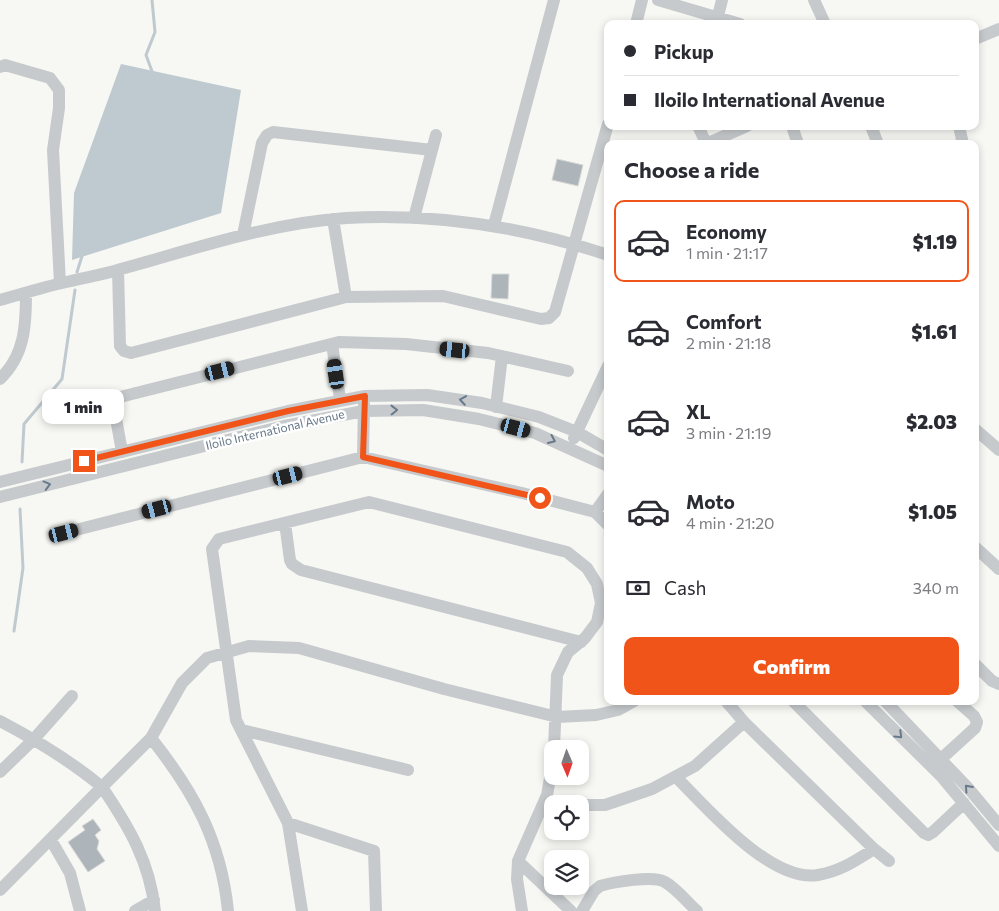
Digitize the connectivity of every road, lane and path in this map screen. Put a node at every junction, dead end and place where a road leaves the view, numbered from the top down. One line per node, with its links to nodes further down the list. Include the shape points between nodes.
1 (554, 0): 20 (street)
2 (642, 0): 6 (street)
3 (658, 0): 7 (street)
4 (722, 0): 8 (street)
5 (814, 0): 9 (street)
6 (637, 20)
7 (714, 20)
8 (717, 20)
9 (823, 20)
10 (999, 29): 11 (street)
11 (979, 37)
12 (0, 67): 25 (street, via 5,65 50,78 59,90 53,150)
13 (606, 130): 22 (street)
14 (738, 130): 16 (street)
15 (436, 135): 17 (street)
16 (715, 140)
17 (432, 150): 18 (street); 21 (street, via 273,132 262,143)
18 (414, 218): 19 (street); 20 (street)
19 (333, 219): 21 (street); 27 (street)
20 (494, 225): 22 (street)
21 (243, 235): 24 (street)
22 (574, 244): 23 (street); 27 (street, via 555,312 549,318 541,319 443,296)
23 (604, 253)
24 (118, 270): 25 (street); 27 (street, via 120,346 131,353)
25 (60, 283): 26 (street)
26 (26, 293): 28 (street); 33 (street, via 26,326 21,347 14,362)
27 (346, 297)
28 (0, 300)
29 (332, 344): 30 (street, via 406,344); 35 (street); 43 (street, via 116,398 114,407)
30 (502, 356): 31 (street); 36 (street)
31 (568, 372)
32 (604, 375): 38 (street)
33 (0, 378)
34 (365, 396): 35 (street, Iloilo International Avenue); 36 (street, Iloilo International Avenue, one-way to 34, via 427,394); 37 (street)
35 (340, 400): 43 (street, Iloilo International Avenue)
36 (496, 407): 38 (street, Iloilo International Avenue)
37 (364, 411): 40 (street, Iloilo International Avenue, one-way to 40, via 423,410 479,419 535,433); 44 (street); 47 (street, Iloilo International Avenue, one-way to 37, via 275,428)
38 (577, 432): 40 (street); 41 (street, Iloilo International Avenue)
39 (979, 432): 42 (street)
40 (570, 448): 45 (street, Iloilo International Avenue)
41 (604, 448)
42 (999, 450)
43 (122, 452): 46 (street, Iloilo International Avenue)
44 (363, 457): 49 (street); 52 (street)
45 (604, 464)
46 (0, 482)
47 (0, 497)
48 (604, 500): 49 (street)
49 (595, 512): 50 (street)
50 (604, 521)
51 (285, 523): 55 (street, via 369,502 567,552 587,568 598,584); 56 (street, via 290,560 301,570); 57 (street, via 219,539 212,549)
52 (64, 533)
53 (979, 551): 54 (street)
54 (999, 570)
55 (604, 604): 56 (street, via 597,622)
56 (581, 642): 67 (street, via 568,652 557,675)
57 (226, 652): 67 (street, via 249,646 300,648); 70 (street, via 236,720); 71 (street, via 207,658 182,683)
58 (979, 668): 59 (street)
59 (999, 684)
60 (72, 696): 72 (street)
61 (627, 705): 67 (street, via 596,715)
62 (729, 705): 69 (street)
63 (797, 705): 79 (street, via 924,833 934,832)
64 (869, 705): 79 (street, one-way to 79)
65 (889, 705): 74 (street)
66 (962, 705): 74 (street, via 974,716 975,728)
67 (557, 717): 73 (street)
68 (0, 721): 72 (street)
69 (744, 722): 77 (street, via 695,766); 86 (street)
70 (242, 730): 75 (street); 82 (street)
71 (151, 738): 78 (street); 93 (street, via 193,797 207,824 219,856)
72 (34, 739): 76 (street); 78 (street)
73 (555, 740)
74 (942, 759): 83 (street, one-way to 74)
75 (408, 770)
76 (0, 772)
77 (676, 777): 80 (street, via 605,805); 86 (street, via 738,838 768,862 788,871 817,875 848,866)
78 (102, 787): 84 (street); 90 (street, via 137,843)
79 (964, 803): 85 (street)
80 (589, 805)
81 (544, 812): 87 (street)
82 (288, 823): 94 (street); 95 (street, via 374,851)
83 (999, 825)
84 (51, 840): 89 (street); 91 (street, via 70,873)
85 (999, 846)
86 (874, 849): 88 (street)
87 (518, 861): 96 (street, via 516,880); 97 (street)
88 (889, 861)
89 (0, 890)
90 (155, 905): 92 (street)
91 (80, 911)
92 (135, 911)
93 (228, 911)
94 (302, 911)
95 (376, 911)
96 (522, 911)
97 (571, 911)
98 (582, 911): 99 (street, via 600,886 658,879 666,882)
99 (697, 911)

